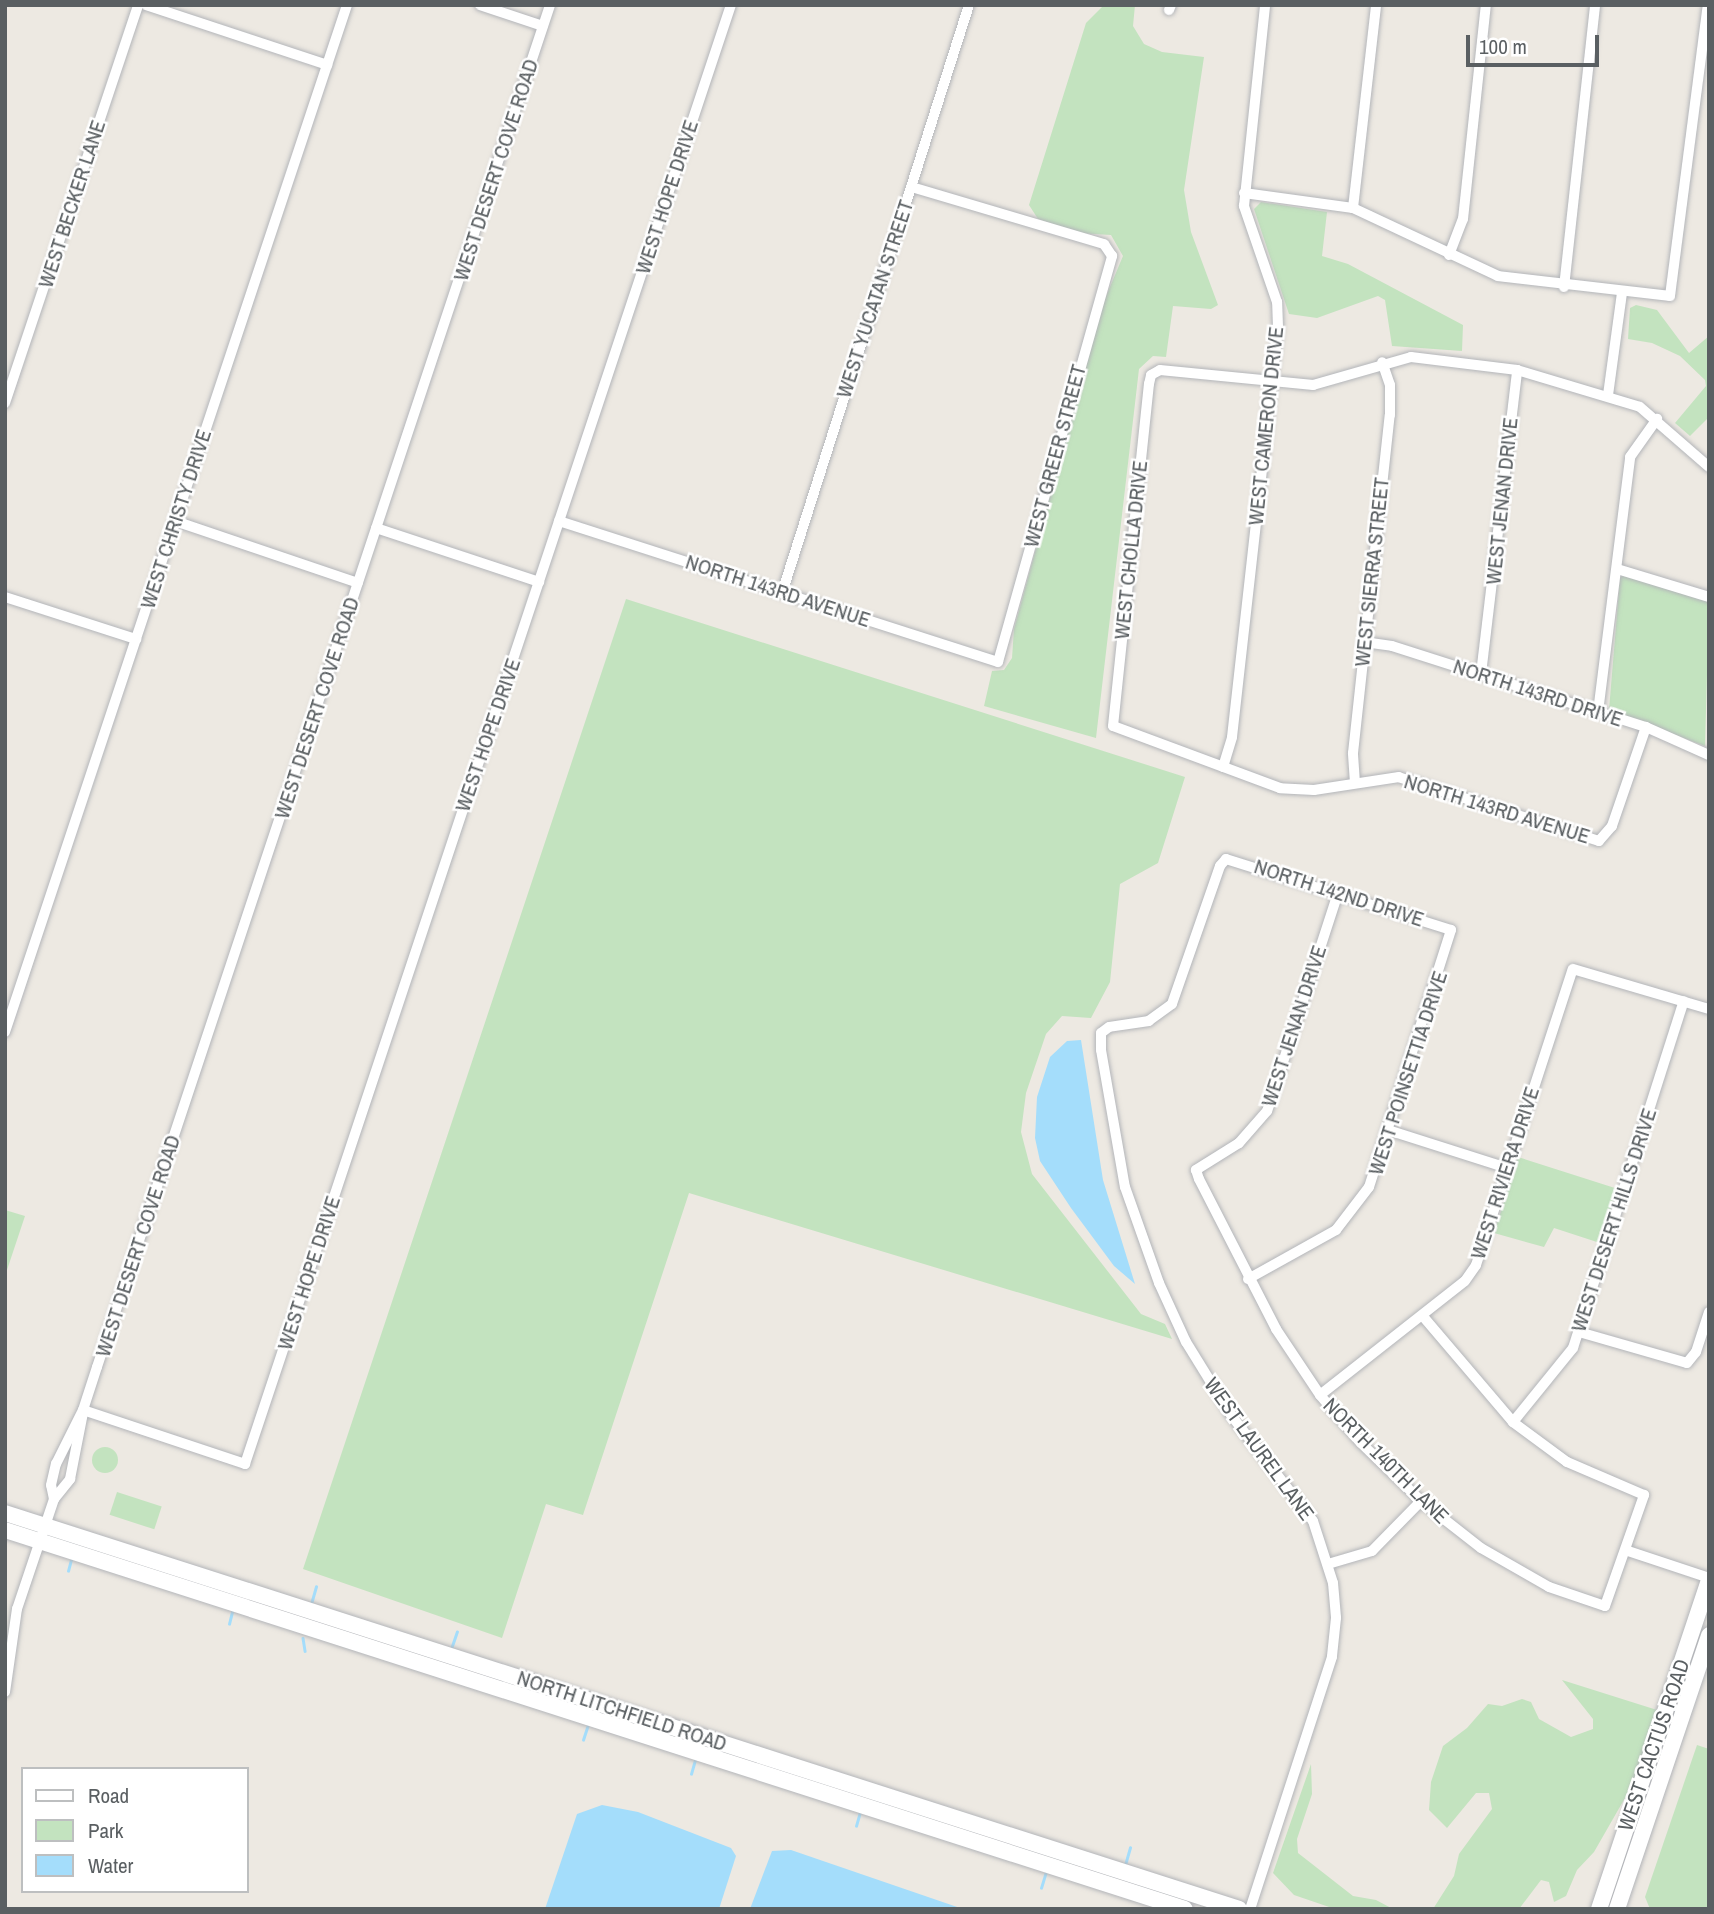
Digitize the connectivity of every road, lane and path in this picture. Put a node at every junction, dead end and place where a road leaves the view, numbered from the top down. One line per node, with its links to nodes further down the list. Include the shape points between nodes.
1 (138, 5): 26 (street, WEST BECKER LANE)
2 (146, 5): 15 (street)
3 (347, 5): 15 (street, WEST CHRISTY DRIVE)
4 (480, 5): 13 (street)
5 (550, 5): 13 (street, WEST DESERT COVE ROAD)
6 (731, 5): 29 (street, WEST HOPE DRIVE)
7 (969, 5): 16 (street, WEST YUCATAN STREET)
8 (1265, 5): 17 (street, WEST CAMERON DRIVE)
9 (1376, 5): 18 (street)
10 (1486, 5): 19 (street, via 1463,219)
11 (1595, 5): 20 (street)
12 (1708, 5): 14 (street)
13 (543, 26): 31 (street, WEST DESERT COVE ROAD)
14 (1707, 29): 21 (street, via 1675,286 1670,296)
15 (327, 65): 30 (street, WEST CHRISTY DRIVE)
16 (911, 187): 35 (street, WEST YUCATAN STREET); 40 (street, WEST GREER STREET, via 1104,244 1110,250 1111,262)
17 (1244, 193): 18 (street); 24 (street, WEST CAMERON DRIVE, via 1250,230 1277,302)
18 (1353, 208): 19 (street)
19 (1449, 255): 20 (street, via 1498,276)
20 (1564, 287): 21 (street)
21 (1622, 293): 25 (street)
22 (1382, 362): 23 (street, via 1411,357); 24 (street, via 1313,385); 39 (street, WEST SIERRA STREET, via 1391,399)
23 (1517, 370): 25 (street); 41 (street, WEST JENAN DRIVE)
24 (1272, 382): 43 (street, WEST CHOLLA DRIVE, via 1160,370 1151,375); 46 (street, WEST CAMERON DRIVE, via 1232,737)
25 (1608, 395): 27 (street)
26 (6, 401)
27 (1657, 419): 28 (street); 32 (street, via 1630,457)
28 (1709, 467)
29 (559, 521): 33 (street, WEST HOPE DRIVE); 35 (street, NORTH 143RD AVENUE)
30 (175, 522): 34 (street); 38 (street, WEST CHRISTY DRIVE)
31 (376, 528): 33 (street); 34 (street, WEST DESERT COVE ROAD)
32 (1617, 569): 37 (street); 42 (street)
33 (539, 582): 62 (street, WEST HOPE DRIVE, via 245,1464)
34 (358, 583): 62 (street, WEST DESERT COVE ROAD)
35 (782, 593): 40 (street, NORTH 143RD AVENUE)
36 (5, 597): 38 (street)
37 (1709, 597)
38 (136, 639): 52 (street, WEST CHRISTY DRIVE)
39 (1364, 642): 41 (street, NORTH 143RD DRIVE); 47 (street, WEST SIERRA STREET, via 1353,753)
40 (998, 662)
41 (1480, 674): 42 (street, NORTH 143RD DRIVE)
42 (1598, 712): 44 (street, NORTH 143RD DRIVE)
43 (1113, 726): 46 (street, NORTH 143RD AVENUE)
44 (1646, 727): 45 (street, NORTH 143RD DRIVE); 47 (street, NORTH 143RD AVENUE, via 1612,826 1599,841 1399,776)
45 (1709, 755)
46 (1223, 767): 47 (street, NORTH 143RD AVENUE, via 1292,790)
47 (1355, 783)
48 (1338, 893): 49 (street, NORTH 142ND DRIVE); 53 (street, NORTH 142ND DRIVE, via 1226,859 1172,1004 1158,1018 1109,1027); 56 (street, WEST JENAN DRIVE, via 1267,1111 1239,1143)
49 (1451, 930): 54 (street, WEST POINSETTIA DRIVE)
50 (1684, 1002): 51 (street); 55 (street, WEST RIVIERA DRIVE, via 1573,969); 60 (street, WEST DESERT HILLS DRIVE)
51 (1709, 1009)
52 (5, 1032)
53 (1101, 1033): 70 (street, WEST LAUREL LANE, via 1120,1166 1158,1283 1223,1404 1313,1521)
54 (1391, 1131): 55 (street); 57 (street, WEST POINSETTIA DRIVE, via 1369,1187 1350,1215 1307,1250)
55 (1507, 1168): 59 (street, WEST RIVIERA DRIVE, via 1476,1265 1465,1281)
56 (1196, 1170): 57 (street, NORTH 140TH LANE)
57 (1248, 1279): 61 (street, NORTH 140TH LANE)
58 (1709, 1312): 60 (street, via 1696,1352 1687,1363)
59 (1422, 1315): 61 (street, WEST RIVIERA DRIVE); 63 (street)
60 (1579, 1332): 63 (street, WEST DESERT HILLS DRIVE, via 1567,1360)
61 (1320, 1395): 65 (street, NORTH 140TH LANE)
62 (83, 1410): 64 (street, WEST DESERT COVE ROAD, via 70,1479); 64 (street, WEST DESERT COVE ROAD, via 56,1464 51,1485)
63 (1513, 1422): 69 (street, via 1567,1462 1644,1495)
64 (54, 1499): 68 (street, WEST DESERT COVE ROAD)
65 (1421, 1502): 69 (street, NORTH 140TH LANE, via 1513,1568 1605,1606); 70 (street, via 1372,1551)
66 (5, 1513): 68 (main road, NORTH LITCHFIELD ROAD)
67 (5, 1530): 68 (main road, NORTH LITCHFIELD ROAD)
68 (42, 1534): 72 (main road, NORTH LITCHFIELD ROAD); 74 (main road, NORTH LITCHFIELD ROAD); 75 (street, WEST DESERT COVE ROAD, via 16,1616)
69 (1628, 1551): 71 (street)
70 (1328, 1564): 79 (street, WEST LAUREL LANE, via 1336,1618 1332,1657)
71 (1709, 1580): 80 (main road, WEST CACTUS ROAD)
72 (318, 1630): 74 (main road, via 334,1626 415,1651); 76 (main road, NORTH LITCHFIELD ROAD)
73 (1709, 1635): 81 (main road, WEST CACTUS ROAD)
74 (431, 1649): 76 (main road, NORTH LITCHFIELD ROAD)
75 (5, 1692)
76 (552, 1697): 77 (main road, NORTH LITCHFIELD ROAD); 78 (main road, NORTH LITCHFIELD ROAD)
77 (1185, 1909)
78 (1239, 1909)
79 (1250, 1909)
80 (1599, 1909)
81 (1617, 1909)

